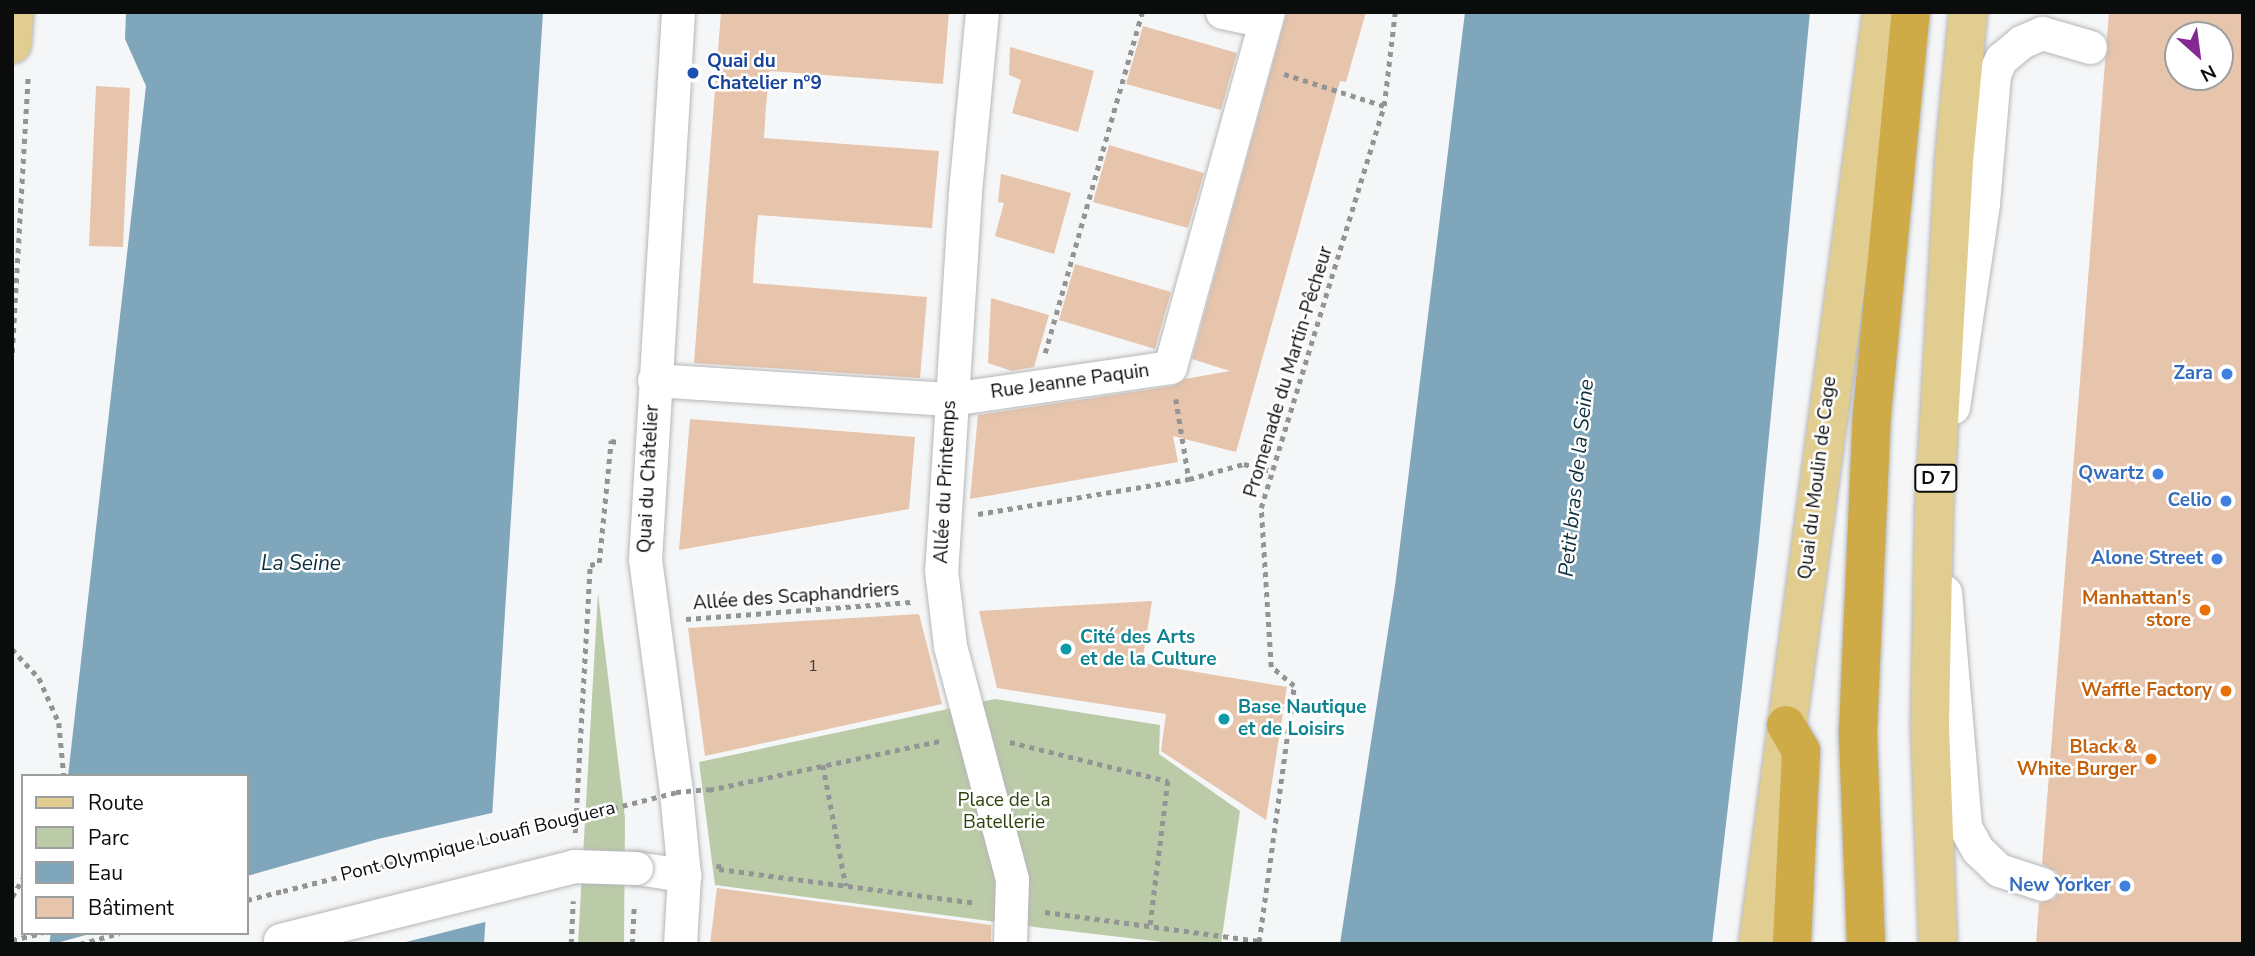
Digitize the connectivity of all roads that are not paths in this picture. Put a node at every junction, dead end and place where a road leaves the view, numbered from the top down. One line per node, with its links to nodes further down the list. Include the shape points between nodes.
1 (14, 12): 10 (main road)
2 (678, 12): 11 (street, Quai du Châtelier)
3 (982, 12): 12 (street, Allée du Printemps)
4 (1222, 12): 8 (street, Rue Jeanne Paquin)
5 (1882, 12): 14 (main road, Quai du Moulin de Cage)
6 (1911, 12): 22 (highway, via 1891,181 1871,428 1858,731)
7 (1968, 12): 13 (main road, D 7, via 1954,161)
8 (1267, 16): 12 (street, Rue Jeanne Paquin, via 1170,367)
9 (2090, 47): 13 (street, via 2042,33 2011,50 1994,74 1963,358)
10 (20, 55)
11 (654, 380): 12 (street, Rue Jeanne Paquin); 15 (street, Quai du Châtelier, via 645,559)
12 (951, 399): 19 (street, Allée du Printemps, via 941,520 943,599 950,646 1012,879)
13 (1934, 510): 16 (street, via 1953,655 1965,827 1978,850 1999,870); 23 (main road, D 7, via 1930,724)
14 (1786, 725): 20 (main road, Quai du Moulin de Cage); 21 (highway, via 1801,751)
15 (684, 875): 17 (street, bridge, via 636,867 574,866); 18 (street, Quai du Châtelier)
16 (2042, 884)
17 (267, 944)
18 (680, 944)
19 (1010, 944)
20 (1758, 944)
21 (1792, 944)
22 (1866, 944)
23 (1938, 944)

